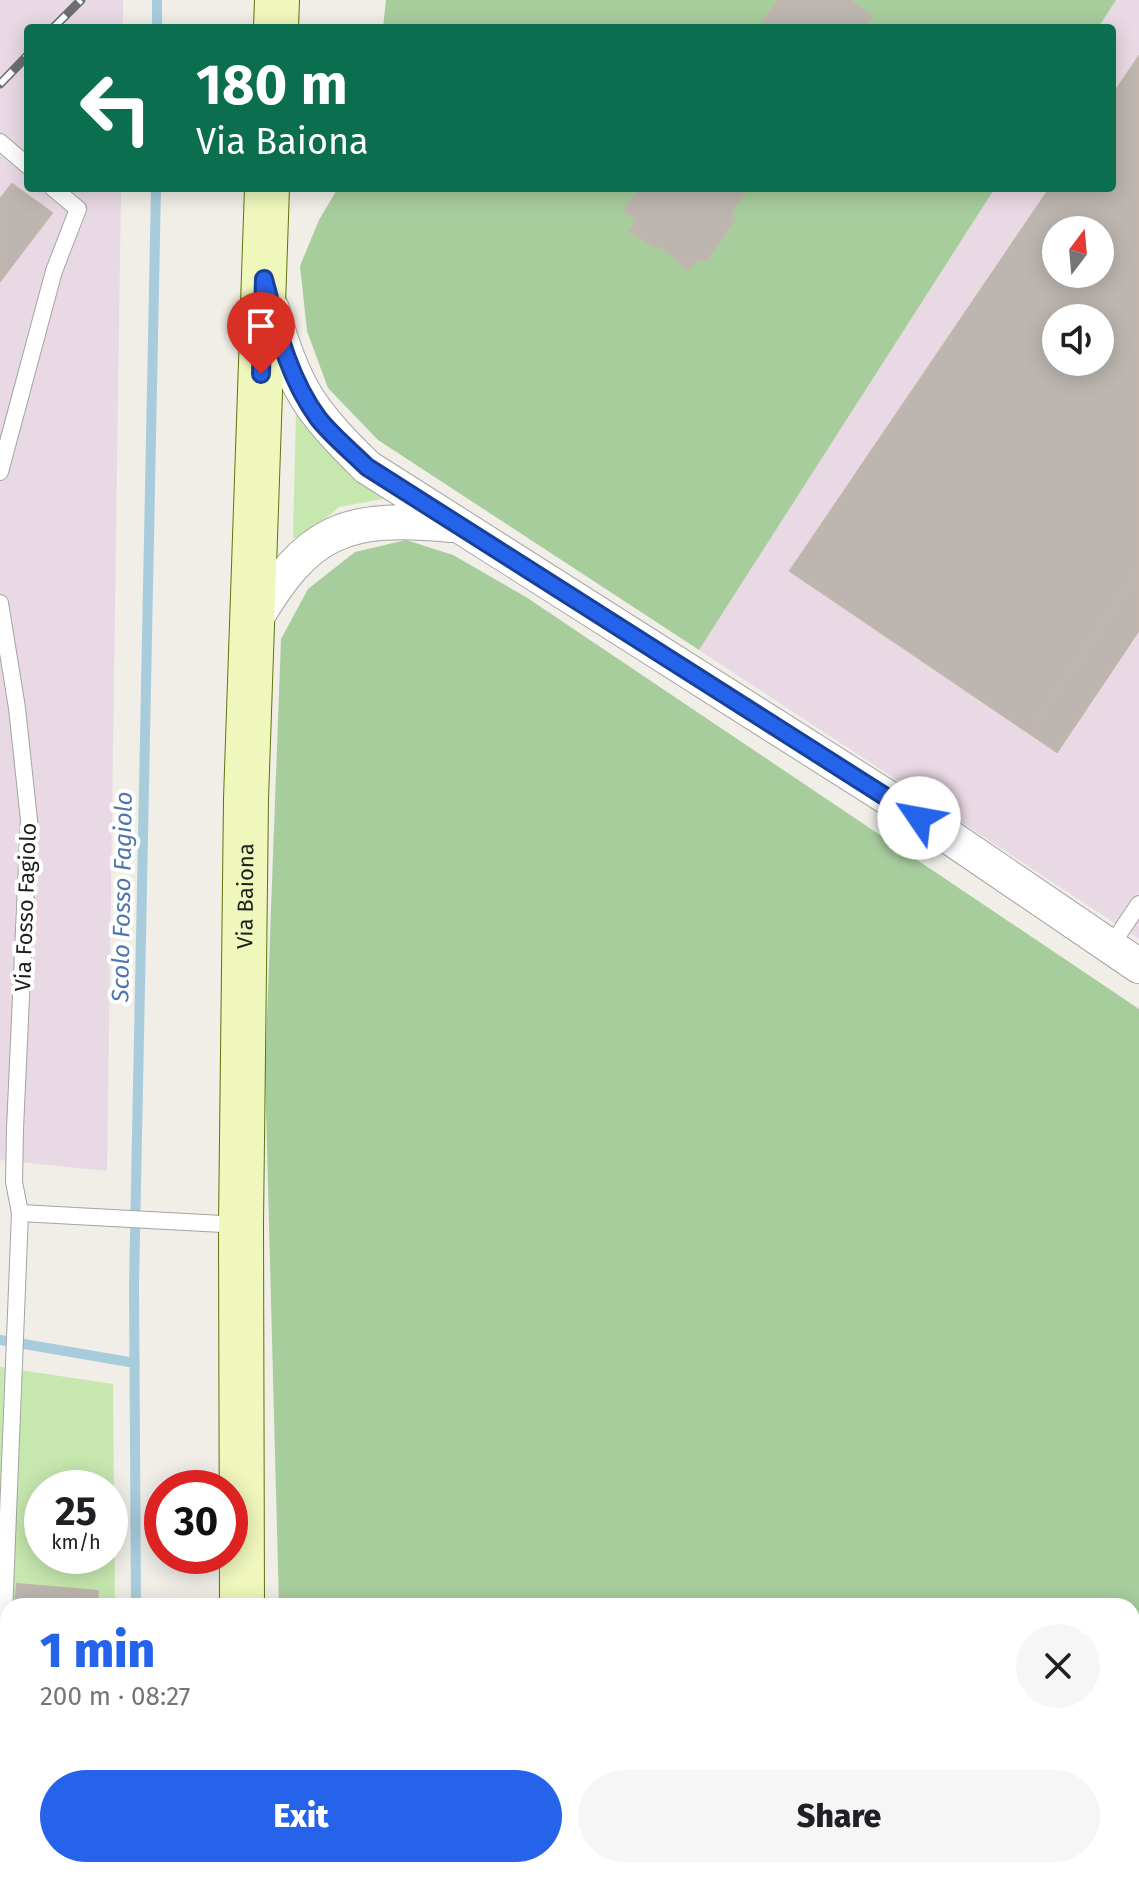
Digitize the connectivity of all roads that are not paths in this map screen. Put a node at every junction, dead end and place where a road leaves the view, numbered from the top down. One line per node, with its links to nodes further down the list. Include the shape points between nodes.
1 (277, 0): 2 (main road)
2 (276, 24)
3 (0, 142): 4 (lane)
4 (24, 163)
5 (58, 192): 8 (lane, via 78,209 54,271)
6 (267, 192): 7 (main road, Via Baiona)
7 (264, 279): 9 (street, via 284,355 319,420 367,467); 11 (main road, Via Baiona)
8 (0, 472)
9 (456, 525): 11 (street, via 394,520 358,524 318,544 279,579); 13 (street, via 945,834)
10 (0, 603): 15 (lane, Via Fosso Fagiolo, via 29,820 14,1182)
11 (252, 626): 16 (main road, Via Baiona)
12 (1139, 904): 13 (lane)
13 (1110, 947): 14 (street)
14 (1139, 966)
15 (20, 1213): 16 (lane); 17 (lane, Via Fosso Fagiolo)
16 (241, 1225): 19 (main road, Via Baiona)
17 (10, 1319): 18 (lane, Via Fosso Fagiolo, via 14,1359)
18 (5, 1598)
19 (242, 1598)

